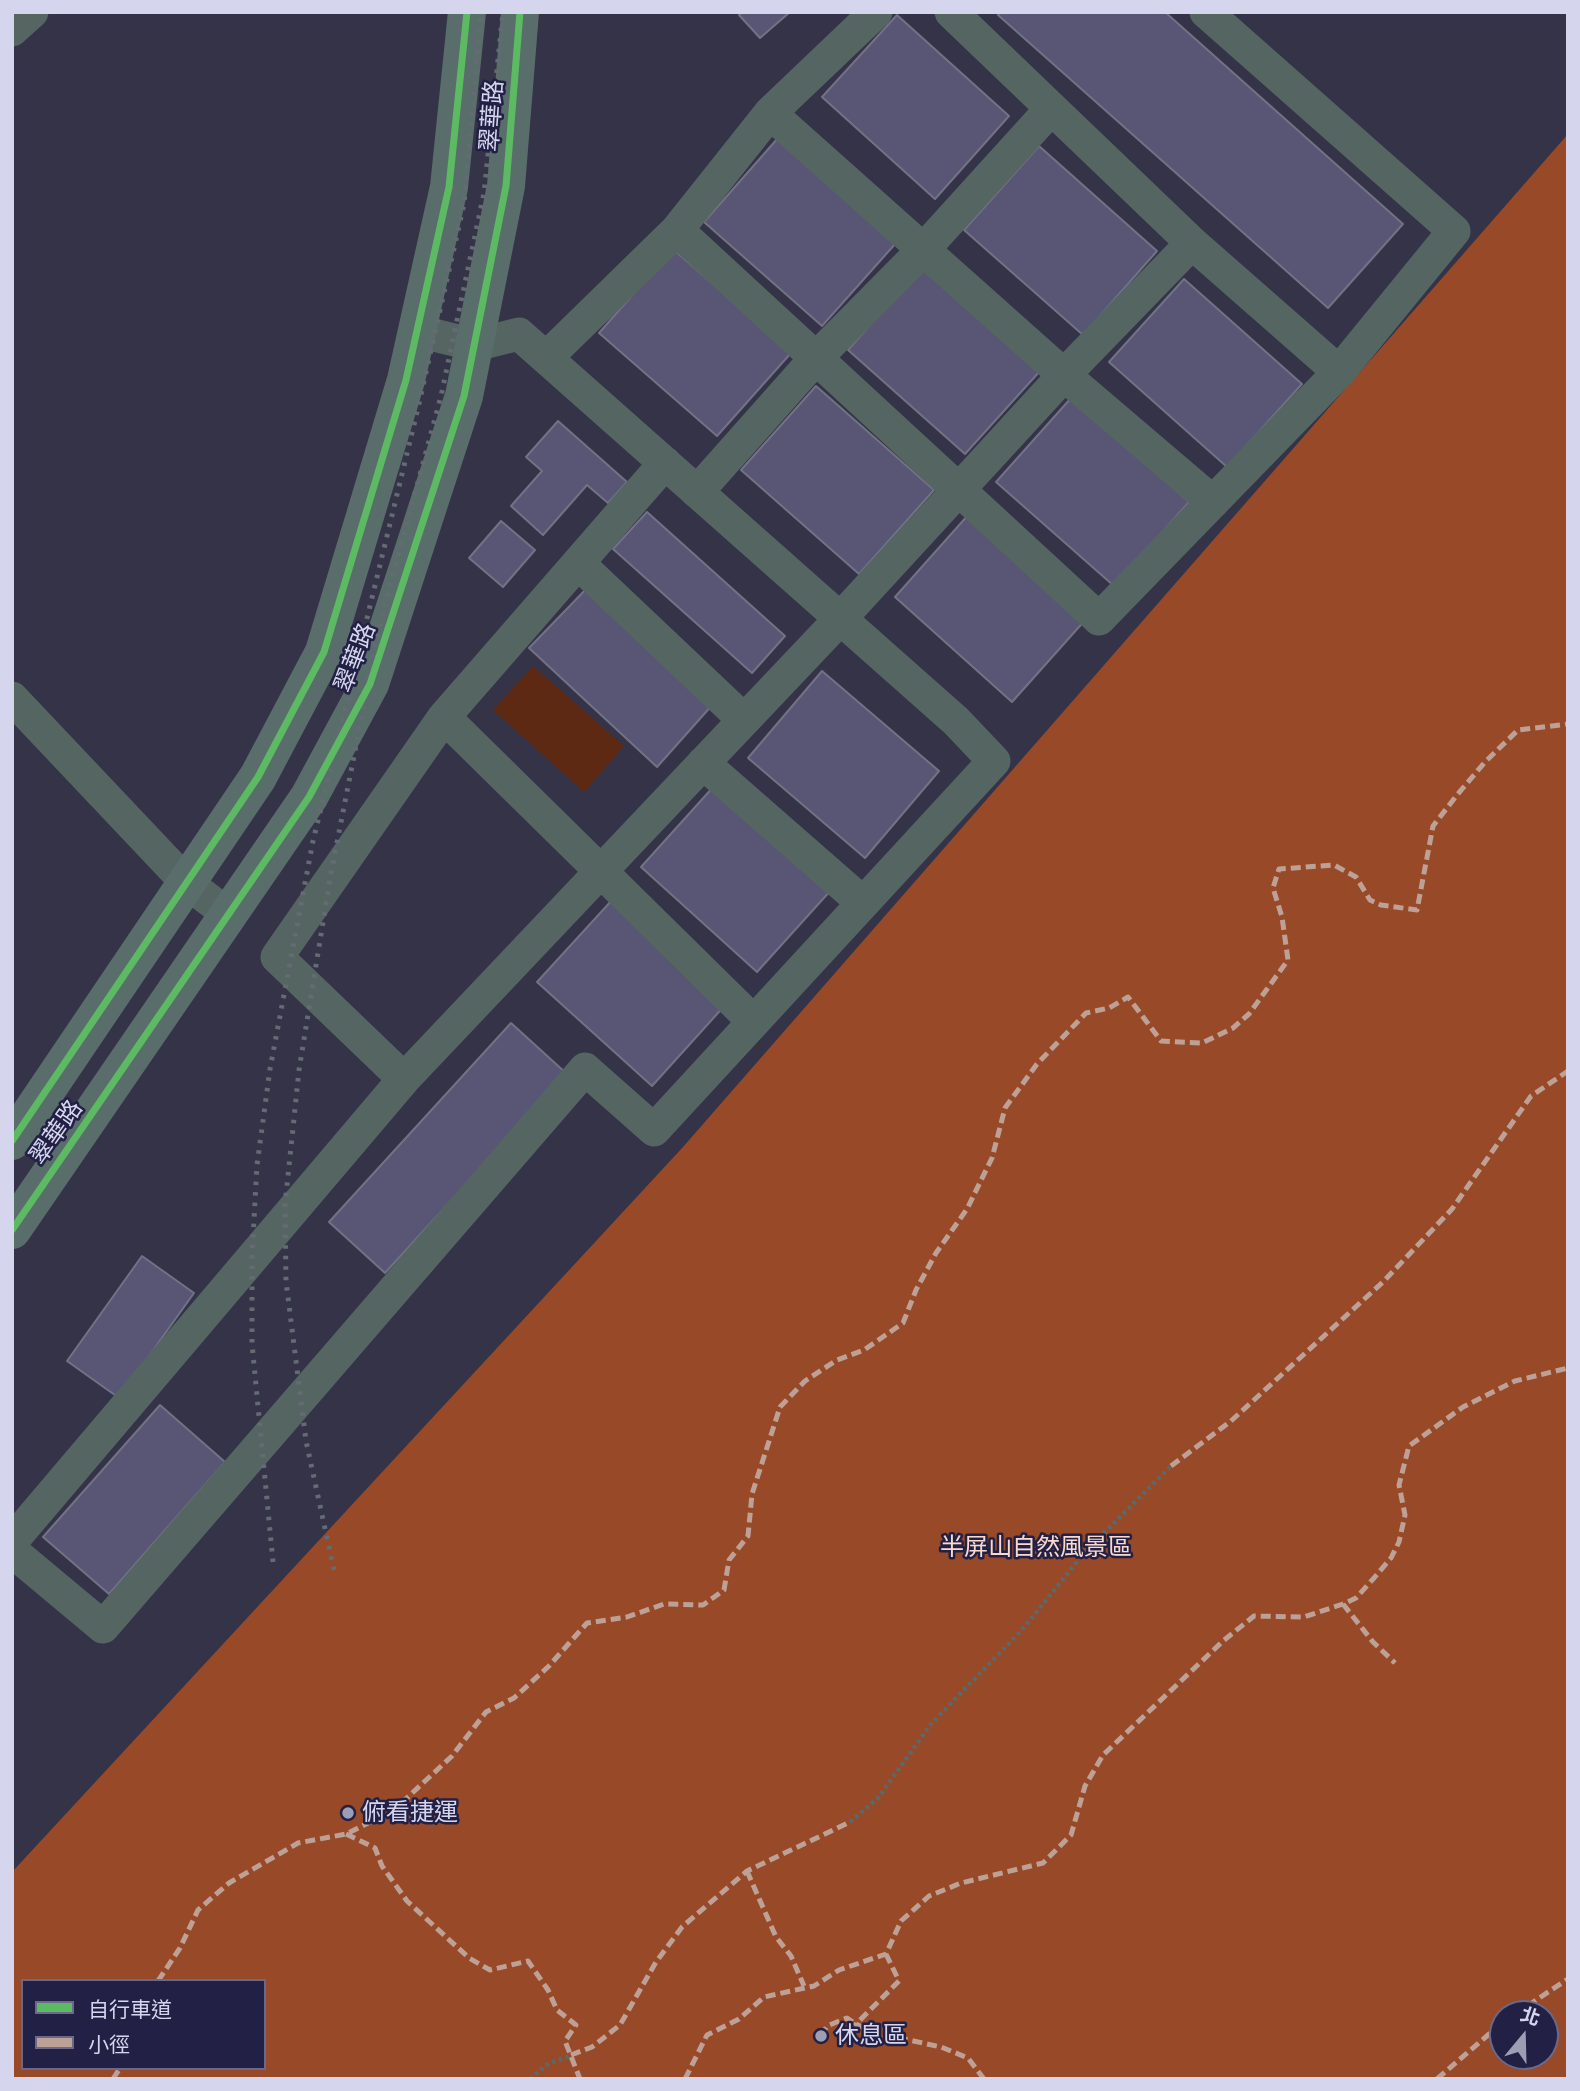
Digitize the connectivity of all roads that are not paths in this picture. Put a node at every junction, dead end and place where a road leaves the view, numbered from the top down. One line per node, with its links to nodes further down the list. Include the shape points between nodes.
1 (32, 12): 7 (street)
2 (467, 12): 13 (main road, 翠華路, via 449,187)
3 (520, 12): 14 (main road, 翠華路, via 506,186)
4 (876, 12): 9 (street)
5 (951, 12): 8 (street)
6 (1206, 12): 17 (street, via 1454,231)
7 (12, 30)
8 (1051, 109): 11 (street); 12 (street)
9 (770, 113): 10 (street); 12 (street)
10 (677, 230): 15 (street); 16 (street)
11 (1192, 243): 17 (street); 18 (street)
12 (924, 249): 16 (street); 18 (street)
13 (417, 331): 14 (street); 30 (main road, 翠華路, via 324,652 258,777)
14 (475, 345): 15 (street, via 519,334); 32 (main road, 翠華路, via 464,396 370,684 309,797)
15 (546, 358): 19 (street)
16 (816, 358): 20 (street); 21 (street)
17 (1339, 372): 22 (street)
18 (1063, 374): 21 (street); 22 (street)
19 (665, 463): 20 (street); 23 (street)
20 (697, 492): 24 (street)
21 (959, 492): 22 (street, via 1099,619); 24 (street)
22 (1213, 502)
23 (578, 563): 26 (street); 27 (street)
24 (841, 619): 27 (street); 31 (street, via 994,761)
25 (12, 698): 30 (street)
26 (444, 717): 29 (street); 34 (street, via 277,957)
27 (744, 720): 28 (street)
28 (703, 763): 29 (street); 31 (street)
29 (600, 871): 33 (street); 34 (street)
30 (187, 883): 32 (street); 35 (main road, 翠華路)
31 (862, 902): 33 (street)
32 (229, 915): 36 (main road, 翠華路)
33 (753, 1021): 38 (street, via 654,1130 585,1069 103,1627)
34 (404, 1079): 37 (street)
35 (12, 1141)
36 (12, 1230)
37 (12, 1541)
38 (12, 1551)

